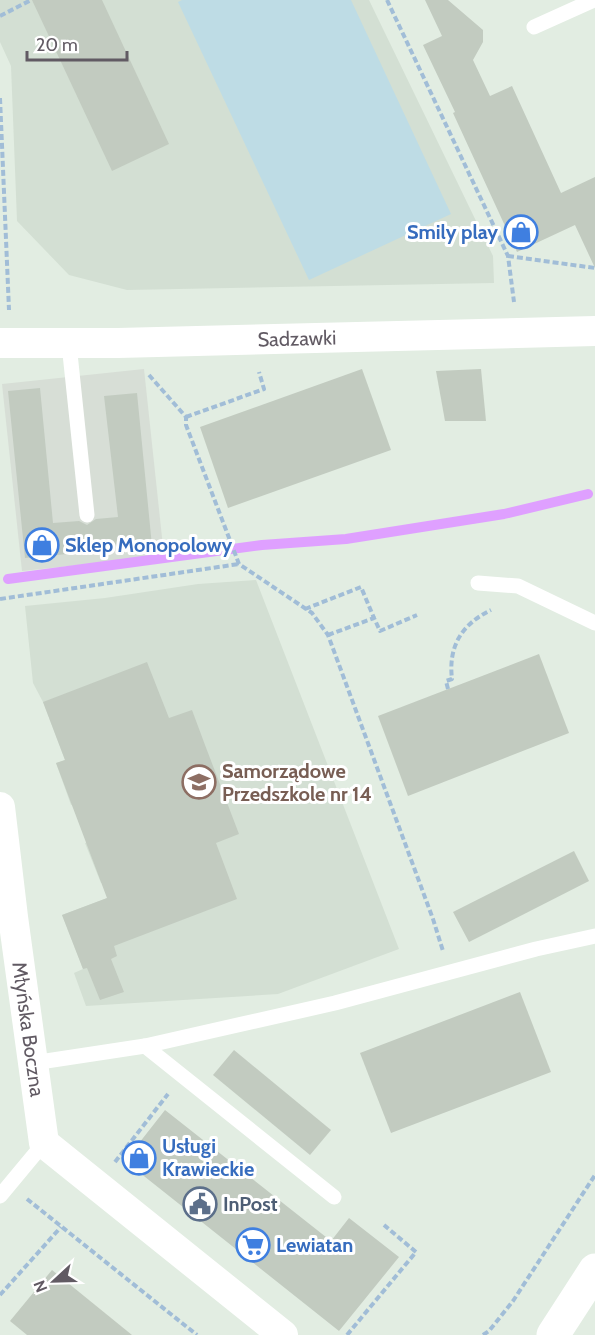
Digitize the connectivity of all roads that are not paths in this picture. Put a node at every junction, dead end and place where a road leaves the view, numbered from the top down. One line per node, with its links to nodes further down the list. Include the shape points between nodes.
1 (594, 0): 2 (lane)
2 (534, 27)
3 (5, 330): 5 (street, Sadzawki)
4 (595, 331): 5 (street, Sadzawki)
5 (69, 344): 6 (lane)
6 (87, 515)
7 (478, 583): 8 (lane, via 519,586)
8 (595, 623)
9 (0, 807): 12 (street, Młyńska Boczna)
10 (595, 936): 11 (lane, via 335,1003)
11 (145, 1046): 12 (lane); 15 (lane)
12 (33, 1063): 13 (street, Młyńska Boczna)
13 (44, 1143): 14 (lane); 17 (street)
14 (0, 1196)
15 (334, 1197)
16 (595, 1270): 18 (main road)
17 (283, 1335)
18 (553, 1335)

